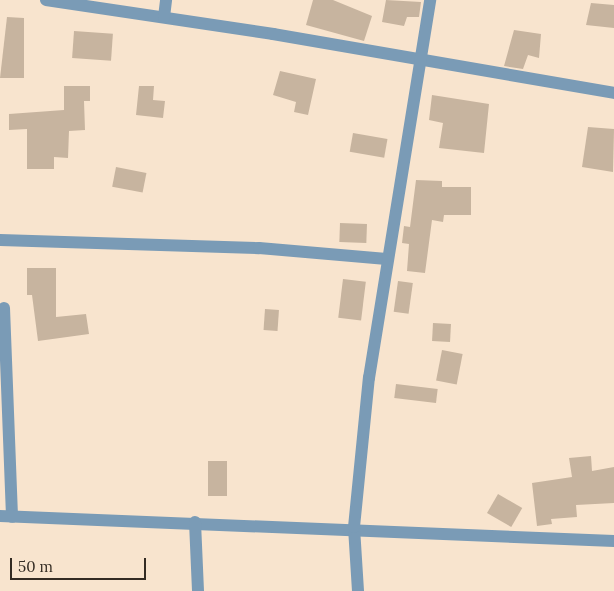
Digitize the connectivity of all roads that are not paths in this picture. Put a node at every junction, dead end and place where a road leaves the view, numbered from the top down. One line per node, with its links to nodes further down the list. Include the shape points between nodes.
1 (46, 0): 4 (street)
2 (166, 0): 4 (street)
3 (430, 0): 5 (street)
4 (164, 17): 5 (street)
5 (418, 59): 6 (street); 8 (street)
6 (614, 93)
7 (0, 240): 8 (street, via 259,248)
8 (387, 259): 12 (street, via 369,378)
9 (4, 308): 10 (street)
10 (6, 516): 11 (street)
11 (195, 522): 12 (street); 14 (street)
12 (354, 527): 13 (street); 15 (street)
13 (614, 541)
14 (198, 591)
15 (358, 591)

